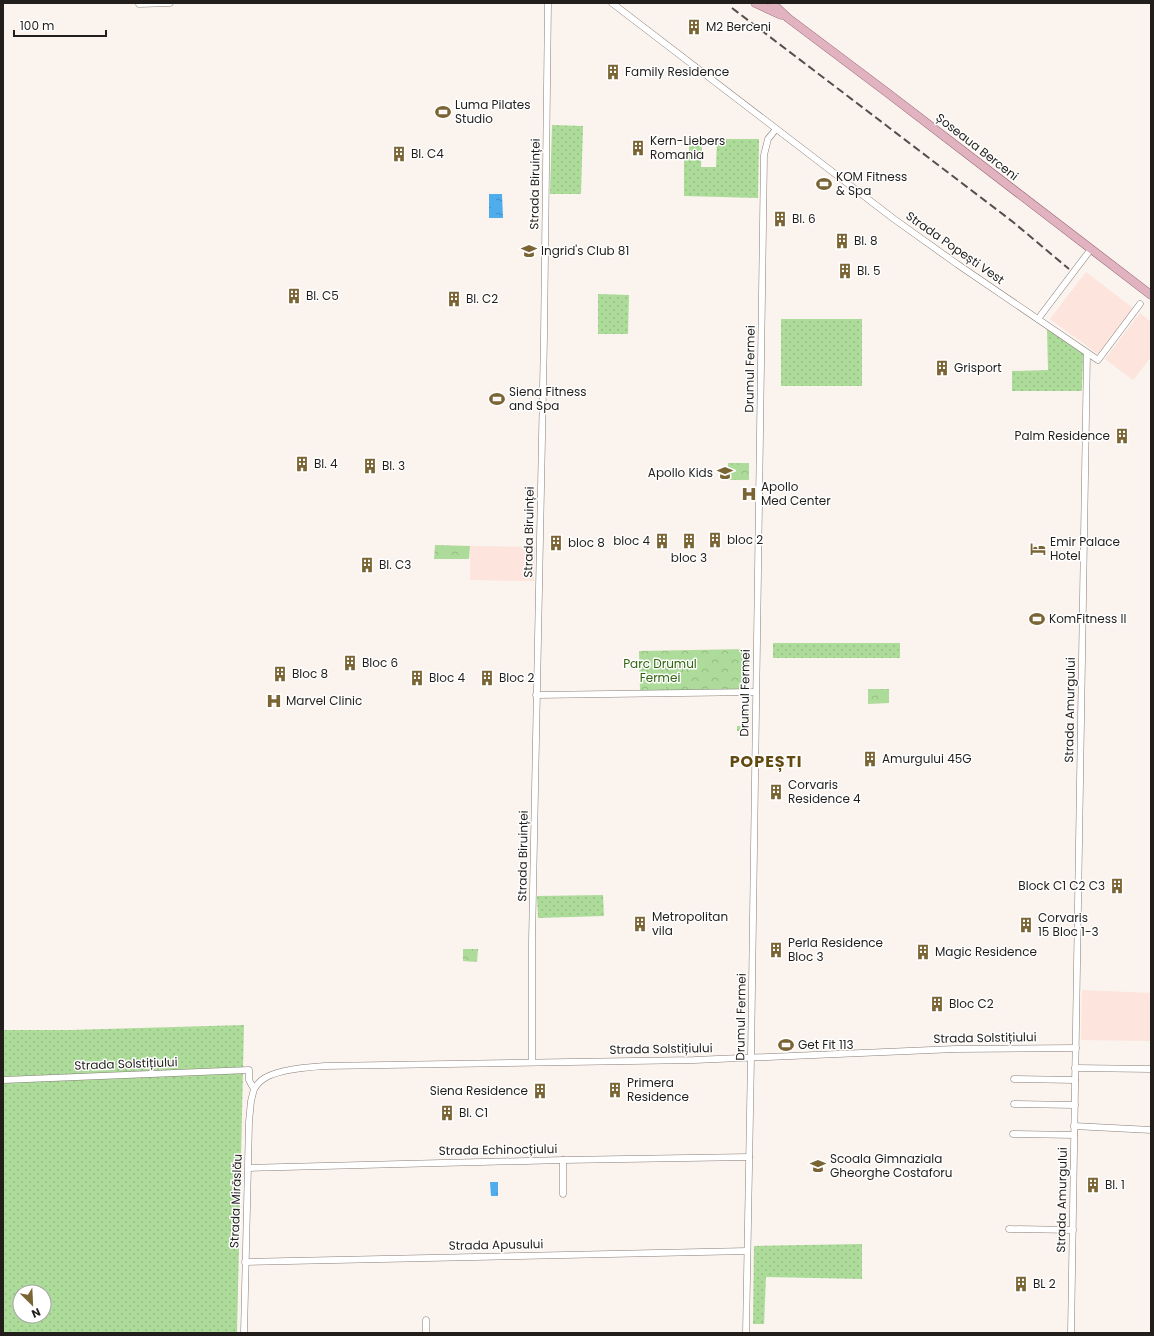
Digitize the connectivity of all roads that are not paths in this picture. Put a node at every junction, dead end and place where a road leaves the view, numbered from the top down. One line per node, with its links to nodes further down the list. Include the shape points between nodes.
1 (170, 3): 6 (street)
2 (548, 3): 15 (street, Strada Biruinței, via 544,421)
3 (612, 3): 8 (street, Strada Popești Vest)
4 (755, 3): 7 (main road, Șoseaua Berceni)
5 (772, 3): 7 (main road, Șoseaua Berceni)
6 (139, 4)
7 (788, 18): 9 (main road, Șoseaua Berceni)
8 (776, 129): 12 (street, Strada Popești Vest, via 894,219); 14 (street, Drumul Fermei, via 768,139 764,155)
9 (1091, 249): 10 (main road, Șoseaua Berceni); 12 (street)
10 (1151, 295)
11 (1140, 304): 13 (street, via 1098,360)
12 (1038, 319): 13 (street, Strada Popești Vest)
13 (1087, 353): 16 (street, Strada Amurgului)
14 (756, 692): 15 (street); 17 (street, Drumul Fermei)
15 (536, 695): 18 (street, Strada Biruinței)
16 (1076, 1048): 17 (street, Strada Solstițiului, via 955,1049); 19 (street, Strada Amurgului)
17 (751, 1057): 18 (street, Strada Solstițiului); 32 (street, Drumul Fermei)
18 (532, 1062): 25 (street, Strada Solstițiului, via 307,1067 276,1074 262,1080)
19 (1075, 1068): 20 (street); 24 (street, Strada Amurgului)
20 (1151, 1069)
21 (249, 1070): 23 (street, Strada Solstițiului); 25 (street, Strada Mirăslău, via 249,1080)
22 (1014, 1079): 24 (street)
23 (3, 1080)
24 (1075, 1080): 27 (street, Strada Amurgului)
25 (254, 1089): 34 (street, Strada Mirăslău, via 249,1122)
26 (1014, 1104): 27 (street)
27 (1075, 1105): 28 (street, Strada Amurgului)
28 (1074, 1126): 29 (street); 31 (street, Strada Amurgului)
29 (1151, 1130)
30 (1014, 1134): 31 (street)
31 (1074, 1135): 37 (street, Strada Amurgului)
32 (749, 1157): 33 (street, Strada Echinocțiului); 38 (street, Drumul Fermei)
33 (563, 1160): 34 (street, Strada Echinocțiului); 35 (street)
34 (248, 1168): 39 (street, Strada Mirăslău)
35 (563, 1194)
36 (1009, 1229): 37 (street)
37 (1073, 1230): 44 (street, Strada Amurgului)
38 (747, 1251): 39 (street, Strada Apusului); 43 (street, Drumul Fermei)
39 (245, 1262): 41 (street, Strada Mirăslău)
40 (426, 1320): 42 (street)
41 (244, 1333)
42 (426, 1333)
43 (746, 1333)
44 (1071, 1333)

